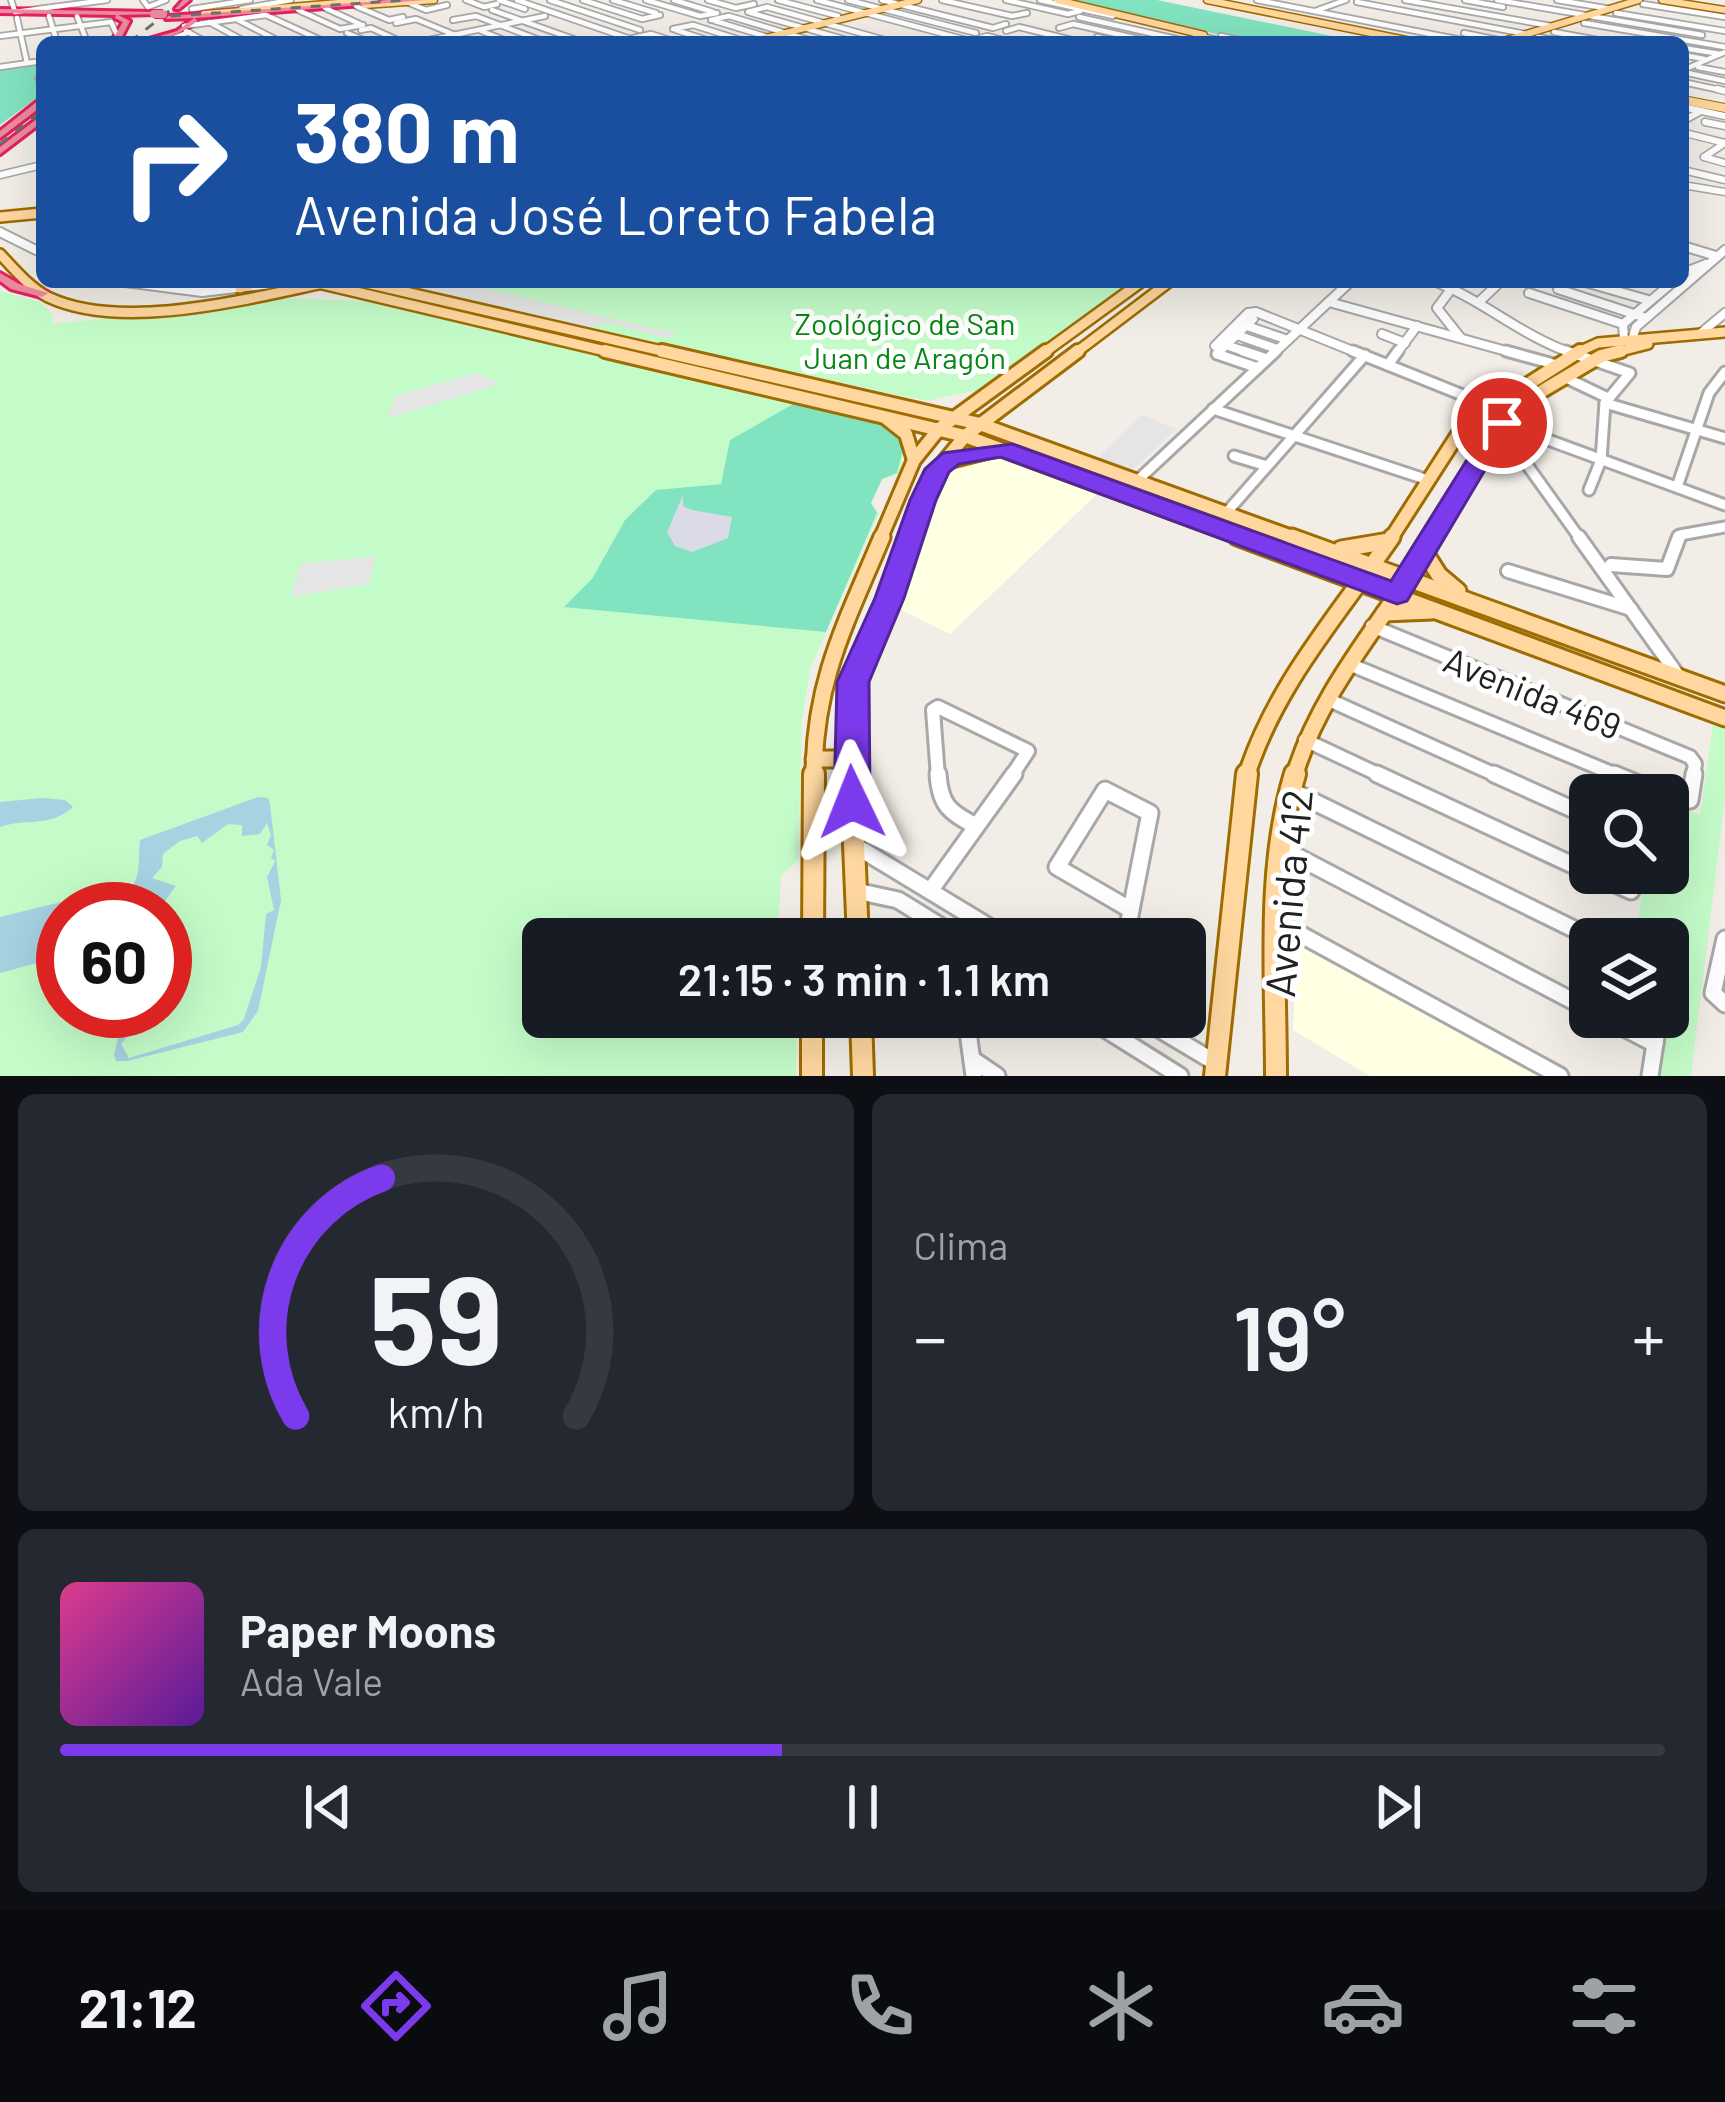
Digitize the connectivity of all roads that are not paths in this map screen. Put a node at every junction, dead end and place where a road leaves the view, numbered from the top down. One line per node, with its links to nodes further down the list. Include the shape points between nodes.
1 (11, 0): 43 (street); 78 (street)
2 (104, 0): 68 (street); 72 (street, via 105,9); 85 (street)
3 (143, 0): 77 (street)
4 (213, 0): 48 (street); 66 (street)
5 (250, 0): 48 (street)
6 (292, 0): 59 (street); 73 (street)
7 (332, 0): 59 (street)
8 (391, 0): 49 (highway)
9 (434, 0): 44 (main road); 54 (street, via 447,5)
10 (466, 0): 61 (street)
11 (550, 0): 55 (street)
12 (583, 0): 56 (street)
13 (646, 0): 62 (street)
14 (674, 0): 50 (street)
15 (708, 0): 16 (street, via 754,4)
16 (740, 0)
17 (778, 0): 83 (street)
18 (817, 0): 70 (street)
19 (848, 0): 63 (street)
20 (913, 0): 51 (main road); 71 (street)
21 (942, 0): 52 (street)
22 (1006, 0): 74 (street)
23 (1040, 0): 53 (street)
24 (1057, 0): 53 (main road)
25 (1191, 0): 166 (main road)
26 (1207, 0): 167 (main road)
27 (1262, 0): 67 (street)
28 (1289, 0): 67 (street)
29 (1316, 0): 58 (street)
30 (1376, 0): 64 (street)
31 (1405, 0): 47 (street)
32 (1465, 0): 65 (street)
33 (1497, 0): 45 (street)
34 (1557, 0): 57 (street)
35 (1585, 0): 57 (street)
36 (1659, 0): 57 (main road); 91 (main road)
37 (1691, 0): 91 (main road)
38 (375, 1): 44 (main road); 49 (main road); 60 (main road); 90 (street)
39 (615, 1): 56 (street); 56 (street, via 660,15 642,19)
40 (1346, 1): 41 (street); 58 (street); 87 (street)
41 (1359, 1): 75 (street)
42 (1447, 1): 47 (street); 76 (street)
43 (0, 2)
44 (406, 2): 54 (street)
45 (1533, 2): 65 (street); 80 (street); 92 (street)
46 (512, 3): 61 (street); 69 (street); 69 (street)
47 (1435, 3): 64 (street); 88 (street)
48 (224, 4): 66 (street); 73 (street)
49 (358, 4): 60 (highway); 66 (highway); 99 (street)
50 (688, 4): 62 (street); 62 (street, via 716,13)
51 (900, 4): 63 (main road); 84 (street)
52 (974, 4): 52 (street, via 1013,16 1027,13 988,4)
53 (1068, 4): 74 (street); 86 (main road)
54 (424, 5): 60 (highway)
55 (564, 5): 69 (street); 97 (street)
56 (598, 5)
57 (1625, 5): 80 (main road); 89 (street); 91 (street); 91 (street)
58 (1337, 6): 67 (street); 95 (street)
59 (302, 7): 60 (main road); 60 (highway); 73 (main road); 79 (highway); 93 (street)
60 (343, 8): 93 (street); 109 (street)
61 (488, 8): 96 (street)
62 (672, 8)
63 (879, 9): 70 (main road); 94 (street); 104 (street); 110 (street)
64 (1426, 9): 75 (street); 98 (street)
65 (1518, 9): 76 (street); 92 (street)
66 (200, 10): 73 (main road); 77 (highway); 77 (highway); 79 (highway); 117 (street); 126 (street); 134 (highway, via 179,32)
67 (1326, 10): 105 (street)
68 (75, 12): 72 (highway); 78 (highway); 82 (highway); 85 (highway); 112 (street)
69 (544, 12): 96 (street); 107 (street); 107 (street)
70 (862, 12): 83 (street); 103 (main road)
71 (958, 12): 84 (street); 111 (street)
72 (88, 13): 85 (highway)
73 (234, 13): 79 (street); 119 (street)
74 (1081, 13): 86 (street); 113 (street)
75 (1416, 13): 87 (street); 108 (street)
76 (1510, 13): 88 (street); 106 (street)
77 (163, 14): 85 (highway); 133 (highway)
78 (18, 15): 81 (highway); 82 (highway); 121 (street)
79 (271, 15): 138 (street)
80 (1600, 15): 92 (main road); 100 (street)
81 (0, 16)
82 (49, 16): 112 (street)
83 (838, 16): 103 (street)
84 (945, 16): 111 (street)
85 (113, 17): 131 (street); 132 (highway, via 127,21)
86 (1124, 17): 101 (street); 124 (main road)
87 (1406, 17): 95 (street); 114 (street)
88 (1501, 17): 98 (street); 115 (street)
89 (1643, 17): 100 (street); 116 (street)
90 (412, 18): 99 (street); 127 (street)
91 (1725, 18): 116 (street)
92 (1583, 19): 106 (main road); 177 (street)
93 (319, 20): 120 (street)
94 (927, 20): 104 (street); 157 (street, via 976,33)
95 (1397, 20): 105 (street); 125 (street)
96 (523, 21): 102 (street); 122 (street)
97 (613, 21): 107 (street); 148 (street, via 642,30)
98 (1492, 21): 108 (street); 123 (street)
99 (393, 22): 141 (street)
100 (1633, 23): 128 (street)
101 (1148, 24): 113 (street); 124 (street)
102 (500, 25): 118 (street); 118 (street, via 476,16 453,20); 144 (street)
103 (814, 25): 103 (street, via 748,12 766,8); 110 (street); 153 (main road); 154 (street)
104 (909, 25): 155 (street); 156 (street)
105 (1386, 25): 168 (street)
106 (1566, 25): 115 (main road); 176 (street)
107 (582, 26): 122 (street); 146 (street); 147 (street)
108 (1483, 26): 114 (street); 172 (street)
109 (367, 27): 120 (street); 140 (street)
110 (839, 27): 155 (street)
111 (1006, 27): 158 (street); 159 (street)
112 (53, 29): 121 (street); 130 (street)
113 (1133, 29): 162 (street)
114 (1473, 29): 125 (street); 171 (street)
115 (1552, 29): 123 (main road); 175 (street)
116 (1711, 29): 128 (street)
117 (186, 30): 135 (street); 136 (street)
118 (478, 30): 127 (street); 143 (street)
119 (259, 31): 126 (street); 137 (street)
120 (344, 31): 139 (street)
121 (20, 33): 129 (street); 182 (street)
122 (556, 33): 145 (street)
123 (1539, 33): 173 (main road); 174 (street)
124 (1202, 34): 163 (main road); 164 (street); 165 (street)
125 (1465, 34): 169 (street); 170 (street)
126 (234, 35)
127 (454, 35): 142 (street)
128 (1702, 35): 178 (street)
129 (0, 36)
130 (55, 36)
131 (118, 36)
132 (121, 36)
133 (141, 36)
134 (156, 36)
135 (177, 36)
136 (196, 36)
137 (267, 36)
138 (313, 36)
139 (355, 36)
140 (388, 36)
141 (428, 36)
142 (451, 36)
143 (495, 36)
144 (529, 36)
145 (565, 36)
146 (613, 36)
147 (613, 36)
148 (625, 36)
149 (694, 36): 150 (street, via 673,29 693,25)
150 (729, 36)
151 (766, 36): 152 (street, via 712,20 729,16)
152 (780, 36)
153 (789, 36)
154 (840, 36)
155 (870, 36)
156 (950, 36)
157 (965, 36)
158 (1033, 36)
159 (1056, 36)
160 (1095, 36): 161 (street, via 1059,28 1072,23)
161 (1112, 36)
162 (1164, 36)
163 (1199, 36)
164 (1208, 36)
165 (1213, 36)
166 (1370, 36)
167 (1387, 36)
168 (1444, 36)
169 (1460, 36)
170 (1476, 36)
171 (1507, 36)
172 (1512, 36)
173 (1530, 36)
174 (1548, 36)
175 (1583, 36)
176 (1622, 36)
177 (1666, 36)
178 (1691, 41): 181 (street)
179 (1710, 60): 181 (street); 183 (street); 187 (street)
180 (36, 61): 182 (street)
181 (1724, 61): 185 (street); 186 (street); 187 (street)
182 (27, 62): 184 (street)
183 (1689, 65)
184 (0, 66)
185 (1689, 66)
186 (1689, 66)
187 (1697, 66): 188 (street)
188 (1689, 67)
189 (1689, 70): 190 (street)
190 (1725, 91)
191 (1689, 102): 193 (main road)
192 (36, 107): 199 (highway)
193 (1725, 109): 195 (street)
194 (1690, 116): 195 (street)
195 (1710, 118): 197 (street); 198 (street)
196 (36, 123): 202 (highway)
197 (1725, 126)
198 (1689, 131)
199 (0, 135)
200 (1689, 135): 201 (street)
201 (1725, 143): 203 (street, via 1712,152)
202 (0, 151)
203 (1725, 159)
204 (36, 166): 206 (street)
205 (1689, 169): 207 (street)
206 (0, 175)
207 (1725, 178)
208 (1689, 185): 209 (street)
209 (1725, 192)
210 (36, 215): 211 (main road)
211 (0, 218)
212 (0, 232): 213 (street)
213 (36, 250)
214 (0, 254): 220 (main road)
215 (1717, 256): 216 (street); 217 (street); 218 (street)
216 (1725, 264)
217 (1689, 270)
218 (1689, 275)
219 (0, 276): 235 (highway)
220 (36, 287)
221 (166, 288): 236 (street)
222 (247, 288): 236 (street)
223 (295, 288): 239 (main road)
224 (339, 288): 240 (main road)
225 (407, 288): 246 (main road)
226 (1133, 288): 243 (main road)
227 (1161, 288): 247 (main road)
228 (1344, 288): 245 (street)
229 (1452, 288): 244 (street); 259 (street, via 1437,308)
230 (1494, 288): 244 (street)
231 (1610, 288): 241 (street)
232 (1626, 288): 241 (street)
233 (1669, 288): 241 (street)
234 (1674, 288): 242 (street)
235 (38, 289): 239 (main road, via 73,304 117,308)
236 (240, 289)
237 (1558, 289): 248 (street)
238 (1529, 293): 254 (street)
239 (266, 295): 240 (main road)
240 (369, 297): 250 (main road)
241 (1652, 298): 242 (street); 248 (street)
242 (1667, 298): 251 (street)
243 (1115, 301): 247 (main road); 270 (main road)
244 (1480, 301): 266 (street, via 1524,335)
245 (1329, 302): 252 (street); 253 (street)
246 (463, 304): 250 (main road); 261 (main road)
247 (1135, 308): 274 (main road)
248 (1633, 313): 251 (street); 254 (street)
249 (1725, 313): 255 (street)
250 (446, 314): 261 (main road)
251 (1646, 318): 254 (street)
252 (1417, 326): 259 (street); 262 (street)
253 (1299, 329): 260 (street); 263 (street, via 1253,311); 265 (street)
254 (1627, 333): 255 (main road); 266 (main road)
255 (1701, 333): 258 (main road)
256 (1382, 334): 262 (street)
257 (1237, 335): 260 (street, via 1250,322); 263 (street); 264 (street)
258 (1725, 337): 268 (main road, via 1617,350)
259 (1460, 338): 272 (street)
260 (1288, 340): 264 (street)
261 (593, 343): 267 (main road, via 616,339); 273 (main road)
262 (1405, 343): 271 (street)
263 (1221, 346): 269 (street, via 1217,354)
264 (1277, 350): 269 (street)
265 (1365, 355): 271 (street); 292 (street)
266 (1571, 355): 268 (street); 272 (main road)
267 (703, 359): 273 (main road); 275 (main road)
268 (1590, 362): 272 (main road); 279 (street, via 1630,373)
269 (1262, 363): 283 (street)
270 (1030, 364): 274 (main road); 278 (main road)
271 (1388, 365): 282 (street)
272 (1560, 371): 279 (street); 282 (main road, Avenida 412); 288 (main road, via 1508,412)
273 (693, 372): 277 (main road)
274 (1050, 373): 281 (main road)
275 (789, 378): 277 (main road); 280 (main road)
276 (1722, 378): 289 (street)
277 (770, 389): 284 (main road)
278 (985, 396): 280 (main road); 285 (main road)
279 (1606, 401): 289 (street); 298 (street)
280 (913, 406): 285 (main road)
281 (1004, 406): 286 (main road); 291 (main road)
282 (1490, 406): 303 (main road, Avenida 412, via 1463,425)
283 (1213, 409): 292 (street); 302 (street)
284 (877, 414): 287 (main road); 297 (main road, via 906,434)
285 (956, 417): 286 (main road); 287 (main road)
286 (980, 424): 290 (main road); 291 (main road)
287 (939, 429): 290 (main road); 297 (main road)
288 (1499, 429): 298 (street); 313 (main road, Avenida 412); 321 (street)
289 (1697, 429): 293 (street); 304 (street)
290 (965, 436): 294 (main road); 301 (main road)
291 (1014, 436): 295 (main road)
292 (1294, 437): 299 (street); 303 (street)
293 (1725, 438)
294 (1003, 449): 300 (main road); 301 (main road, via 968,453)
295 (1063, 454): 300 (main road); 302 (main road)
296 (1234, 456): 299 (street)
297 (914, 460): 306 (main road)
298 (1601, 460): 304 (street); 305 (street)
299 (1267, 466): 309 (street)
300 (1051, 467): 314 (main road)
301 (938, 469): 307 (main road)
302 (1138, 480): 309 (main road)
303 (1428, 480): 311 (main road, Avenida 412)
304 (1677, 487): 308 (street)
305 (1589, 490)
306 (899, 495): 307 (main road); 330 (main road, via 826,667)
307 (923, 500): 331 (main road, via 853,682)
308 (1725, 505)
309 (1227, 512): 312 (main road)
310 (1725, 527): 315 (street, via 1680,535 1665,570)
311 (1389, 541): 312 (main road); 317 (main road, Avenida 412)
312 (1325, 548): 317 (main road)
313 (1425, 553): 318 (main road, Avenida 412); 320 (main road, via 1438,575)
314 (1319, 565): 317 (main road); 319 (main road)
315 (1611, 565)
316 (1508, 571): 321 (street)
317 (1367, 572): 318 (main road); 319 (main road, Avenida 412)
318 (1403, 585): 320 (main road); 322 (main road); 323 (main road, Avenida 412)
319 (1346, 601): 362 (main road, Avenida 412, via 1274,706 1242,789)
320 (1472, 601): 325 (main road)
321 (1631, 609): 325 (street)
322 (1444, 610): 323 (main road); 328 (main road)
323 (1378, 620): 324 (main road, Avenida 412); 333 (street, Avenida 469, via 1693,759)
324 (1349, 664): 327 (main road, Avenida 412); 332 (street)
325 (1679, 677): 326 (main road)
326 (1725, 694)
327 (1327, 699): 329 (main road, Avenida 412); 335 (street)
328 (1725, 718)
329 (1305, 740): 334 (main road, Avenida 412); 339 (street)
330 (814, 759): 331 (main road); 343 (main road)
331 (850, 759): 337 (main road)
332 (1613, 774)
333 (1689, 788)
334 (1290, 790): 338 (main road, Avenida 412); 349 (street)
335 (1569, 808)
336 (976, 826): 336 (street, via 1028,751 947,709 933,710 942,807); 341 (street)
337 (854, 845): 340 (main road); 341 (street)
338 (1281, 848): 348 (main road, Avenida 412); 351 (street)
339 (1569, 863)
340 (856, 890): 344 (main road); 345 (street, via 879,890)
341 (930, 891): 346 (street)
342 (1132, 911): 342 (street, via 1150,814 1101,792 1057,867); 347 (street)
343 (813, 918)
344 (857, 918)
345 (927, 918)
346 (974, 918)
347 (1130, 918)
348 (1276, 920): 367 (main road, Avenida 412); 368 (street)
349 (1569, 927)
350 (1725, 939): 352 (street, via 1713,992)
351 (1569, 999)
352 (1725, 1004)
353 (812, 1038): 364 (main road)
354 (862, 1038): 365 (main road)
355 (969, 1038): 361 (street)
356 (1117, 1038): 363 (street)
357 (1169, 1038): 362 (street)
358 (1643, 1038): 360 (street)
359 (1656, 1038): 360 (street)
360 (1655, 1044): 369 (street)
361 (973, 1068): 366 (street)
362 (1215, 1070)
363 (1172, 1074)
364 (812, 1076)
365 (863, 1076)
366 (997, 1076)
367 (1276, 1076)
368 (1560, 1076)
369 (1650, 1076)

